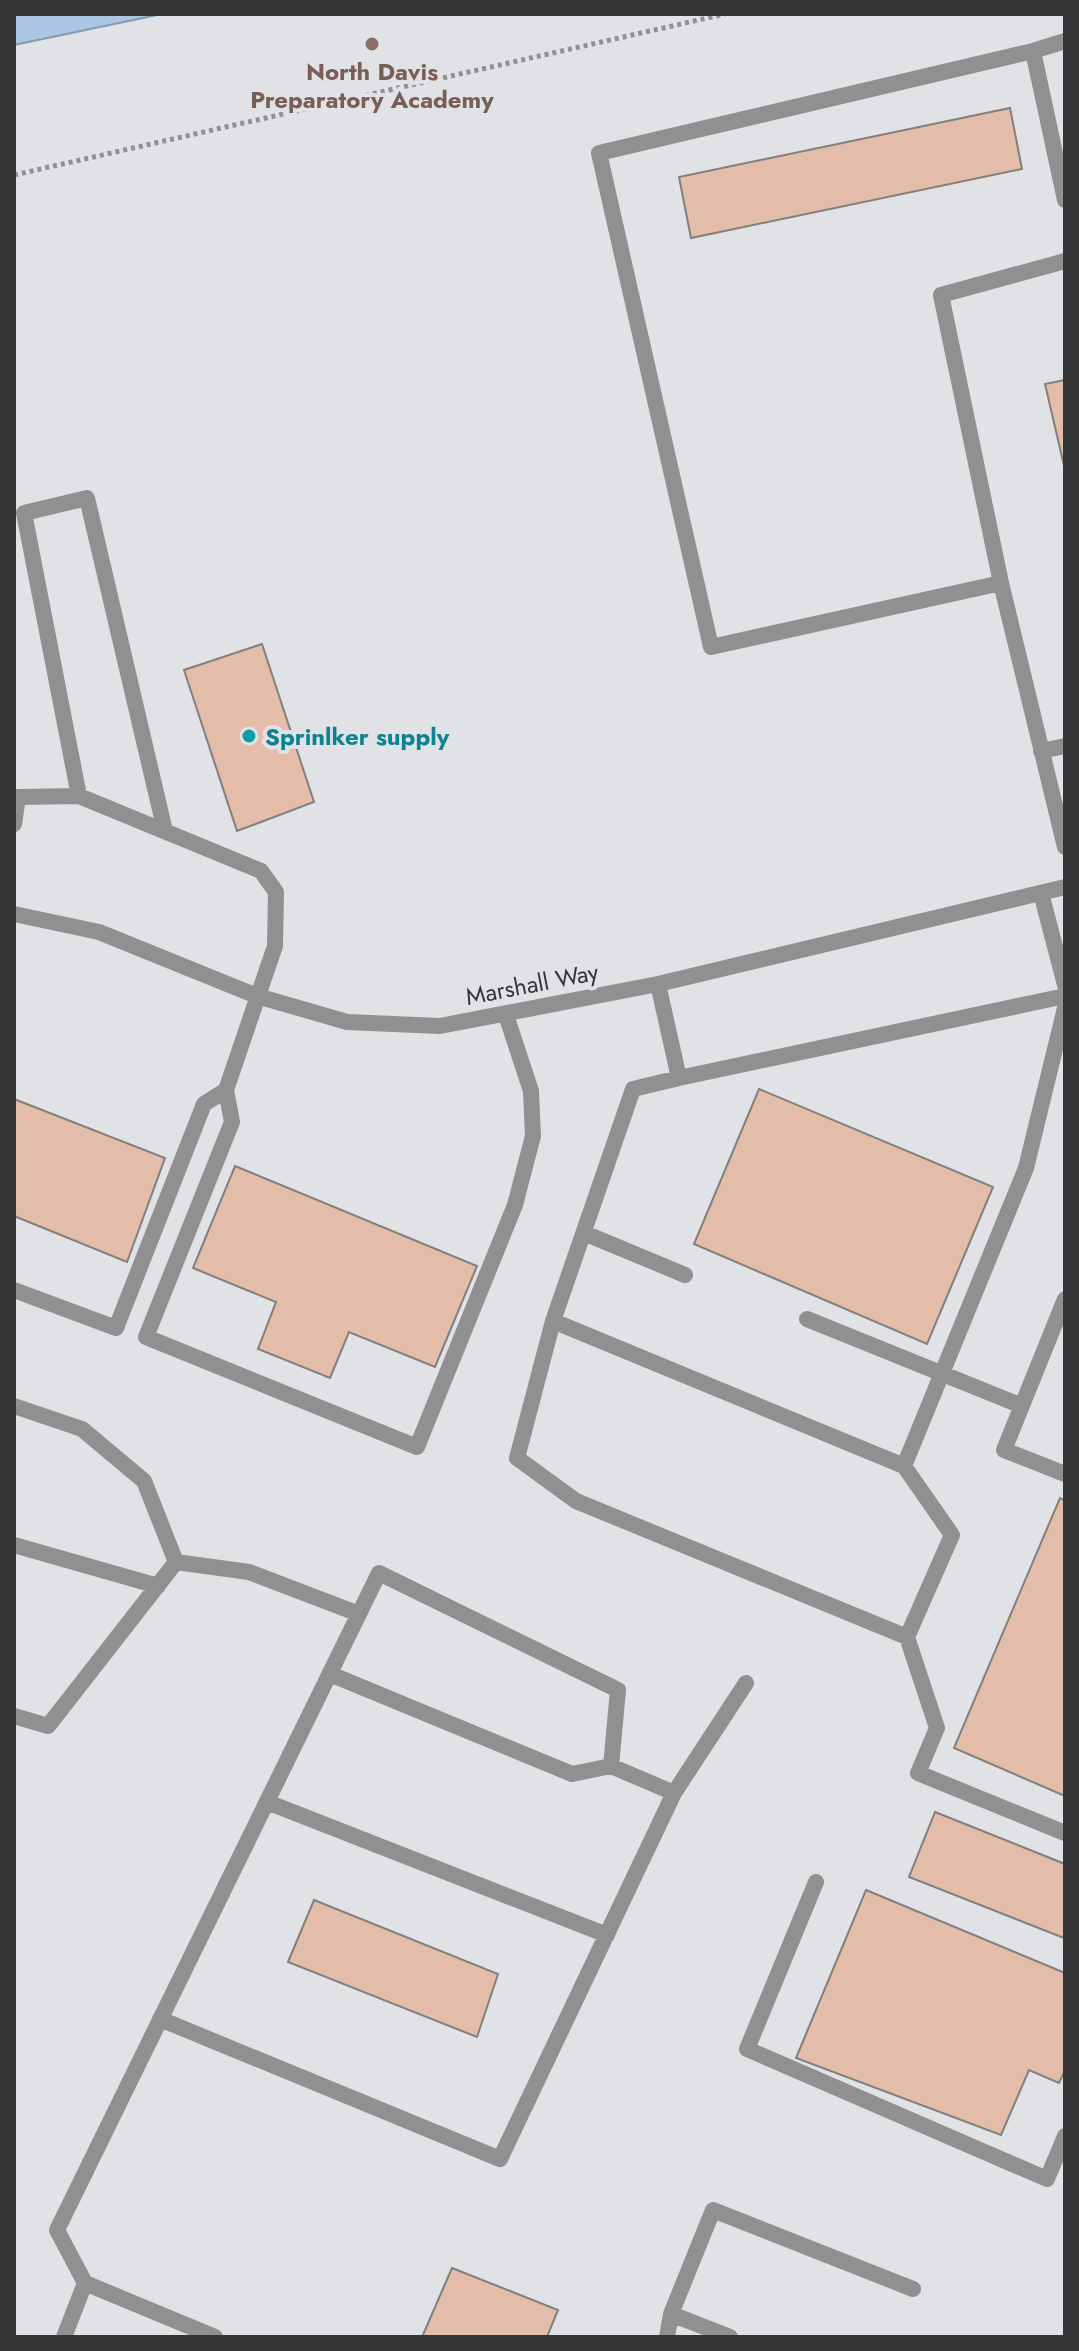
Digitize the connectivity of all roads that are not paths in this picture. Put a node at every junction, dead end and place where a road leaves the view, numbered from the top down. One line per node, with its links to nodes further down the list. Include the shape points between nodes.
1 (1065, 41): 2 (street)
2 (1033, 51): 3 (street); 5 (street, via 599,153 711,647)
3 (1065, 200)
4 (1065, 261): 5 (street, via 941,295)
5 (1001, 583): 7 (street)
6 (1065, 746): 7 (street)
7 (1041, 751): 12 (street)
8 (16, 795): 9 (street); 10 (street)
9 (79, 796): 11 (street); 11 (street, via 24,513 87,498)
10 (14, 824)
11 (165, 831): 18 (street, via 261,871 276,892 275,946)
12 (1065, 847)
13 (1065, 887): 14 (street, Marshall Way)
14 (1041, 893): 16 (street, Marshall Way); 17 (street)
15 (14, 914): 18 (street, Marshall Way, via 99,932)
16 (658, 984): 21 (street, Marshall Way); 22 (street)
17 (1065, 985)
18 (257, 996): 21 (street, Marshall Way, via 347,1022 440,1026); 23 (street)
19 (1065, 996): 22 (street)
20 (1065, 1008): 30 (street, via 1026,1168)
21 (506, 1015): 23 (street, via 531,1091 533,1136 515,1205 417,1447 146,1337 232,1122)
22 (679, 1078): 24 (street, via 633,1089)
23 (226, 1090): 26 (street, via 204,1104 116,1328)
24 (584, 1233): 25 (street); 29 (street)
25 (685, 1275)
26 (14, 1290)
27 (1065, 1299): 32 (street)
28 (807, 1319): 30 (street)
29 (553, 1321): 33 (street); 39 (street, via 517,1458 576,1501)
30 (943, 1374): 32 (street); 33 (street)
31 (14, 1406): 36 (street, via 82,1429 144,1481)
32 (1022, 1406): 34 (street, via 1004,1450)
33 (904, 1466): 39 (street, via 952,1535)
34 (1065, 1474)
35 (14, 1545): 37 (street)
36 (176, 1562): 37 (street); 38 (street, via 249,1572)
37 (158, 1586): 42 (street, via 48,1726)
38 (359, 1614): 40 (street); 43 (street, via 379,1573 618,1690)
39 (907, 1637): 46 (street, via 937,1728 918,1773)
40 (330, 1674): 43 (street, via 572,1774); 45 (street)
41 (746, 1683): 44 (street)
42 (14, 1716)
43 (611, 1766): 44 (street)
44 (674, 1793): 48 (street)
45 (267, 1802): 48 (street); 49 (street)
46 (1065, 1833)
47 (816, 1882): 50 (street, via 747,2049 1047,2179)
48 (607, 1935): 49 (street, via 500,2159)
49 (160, 2019): 51 (street, via 57,2230)
50 (1065, 2136)
51 (85, 2283): 54 (street); 55 (street)
52 (913, 2289): 53 (street, via 713,2210)
53 (671, 2314): 56 (street); 57 (street)
54 (64, 2337)
55 (215, 2337)
56 (667, 2337)
57 (730, 2337)

